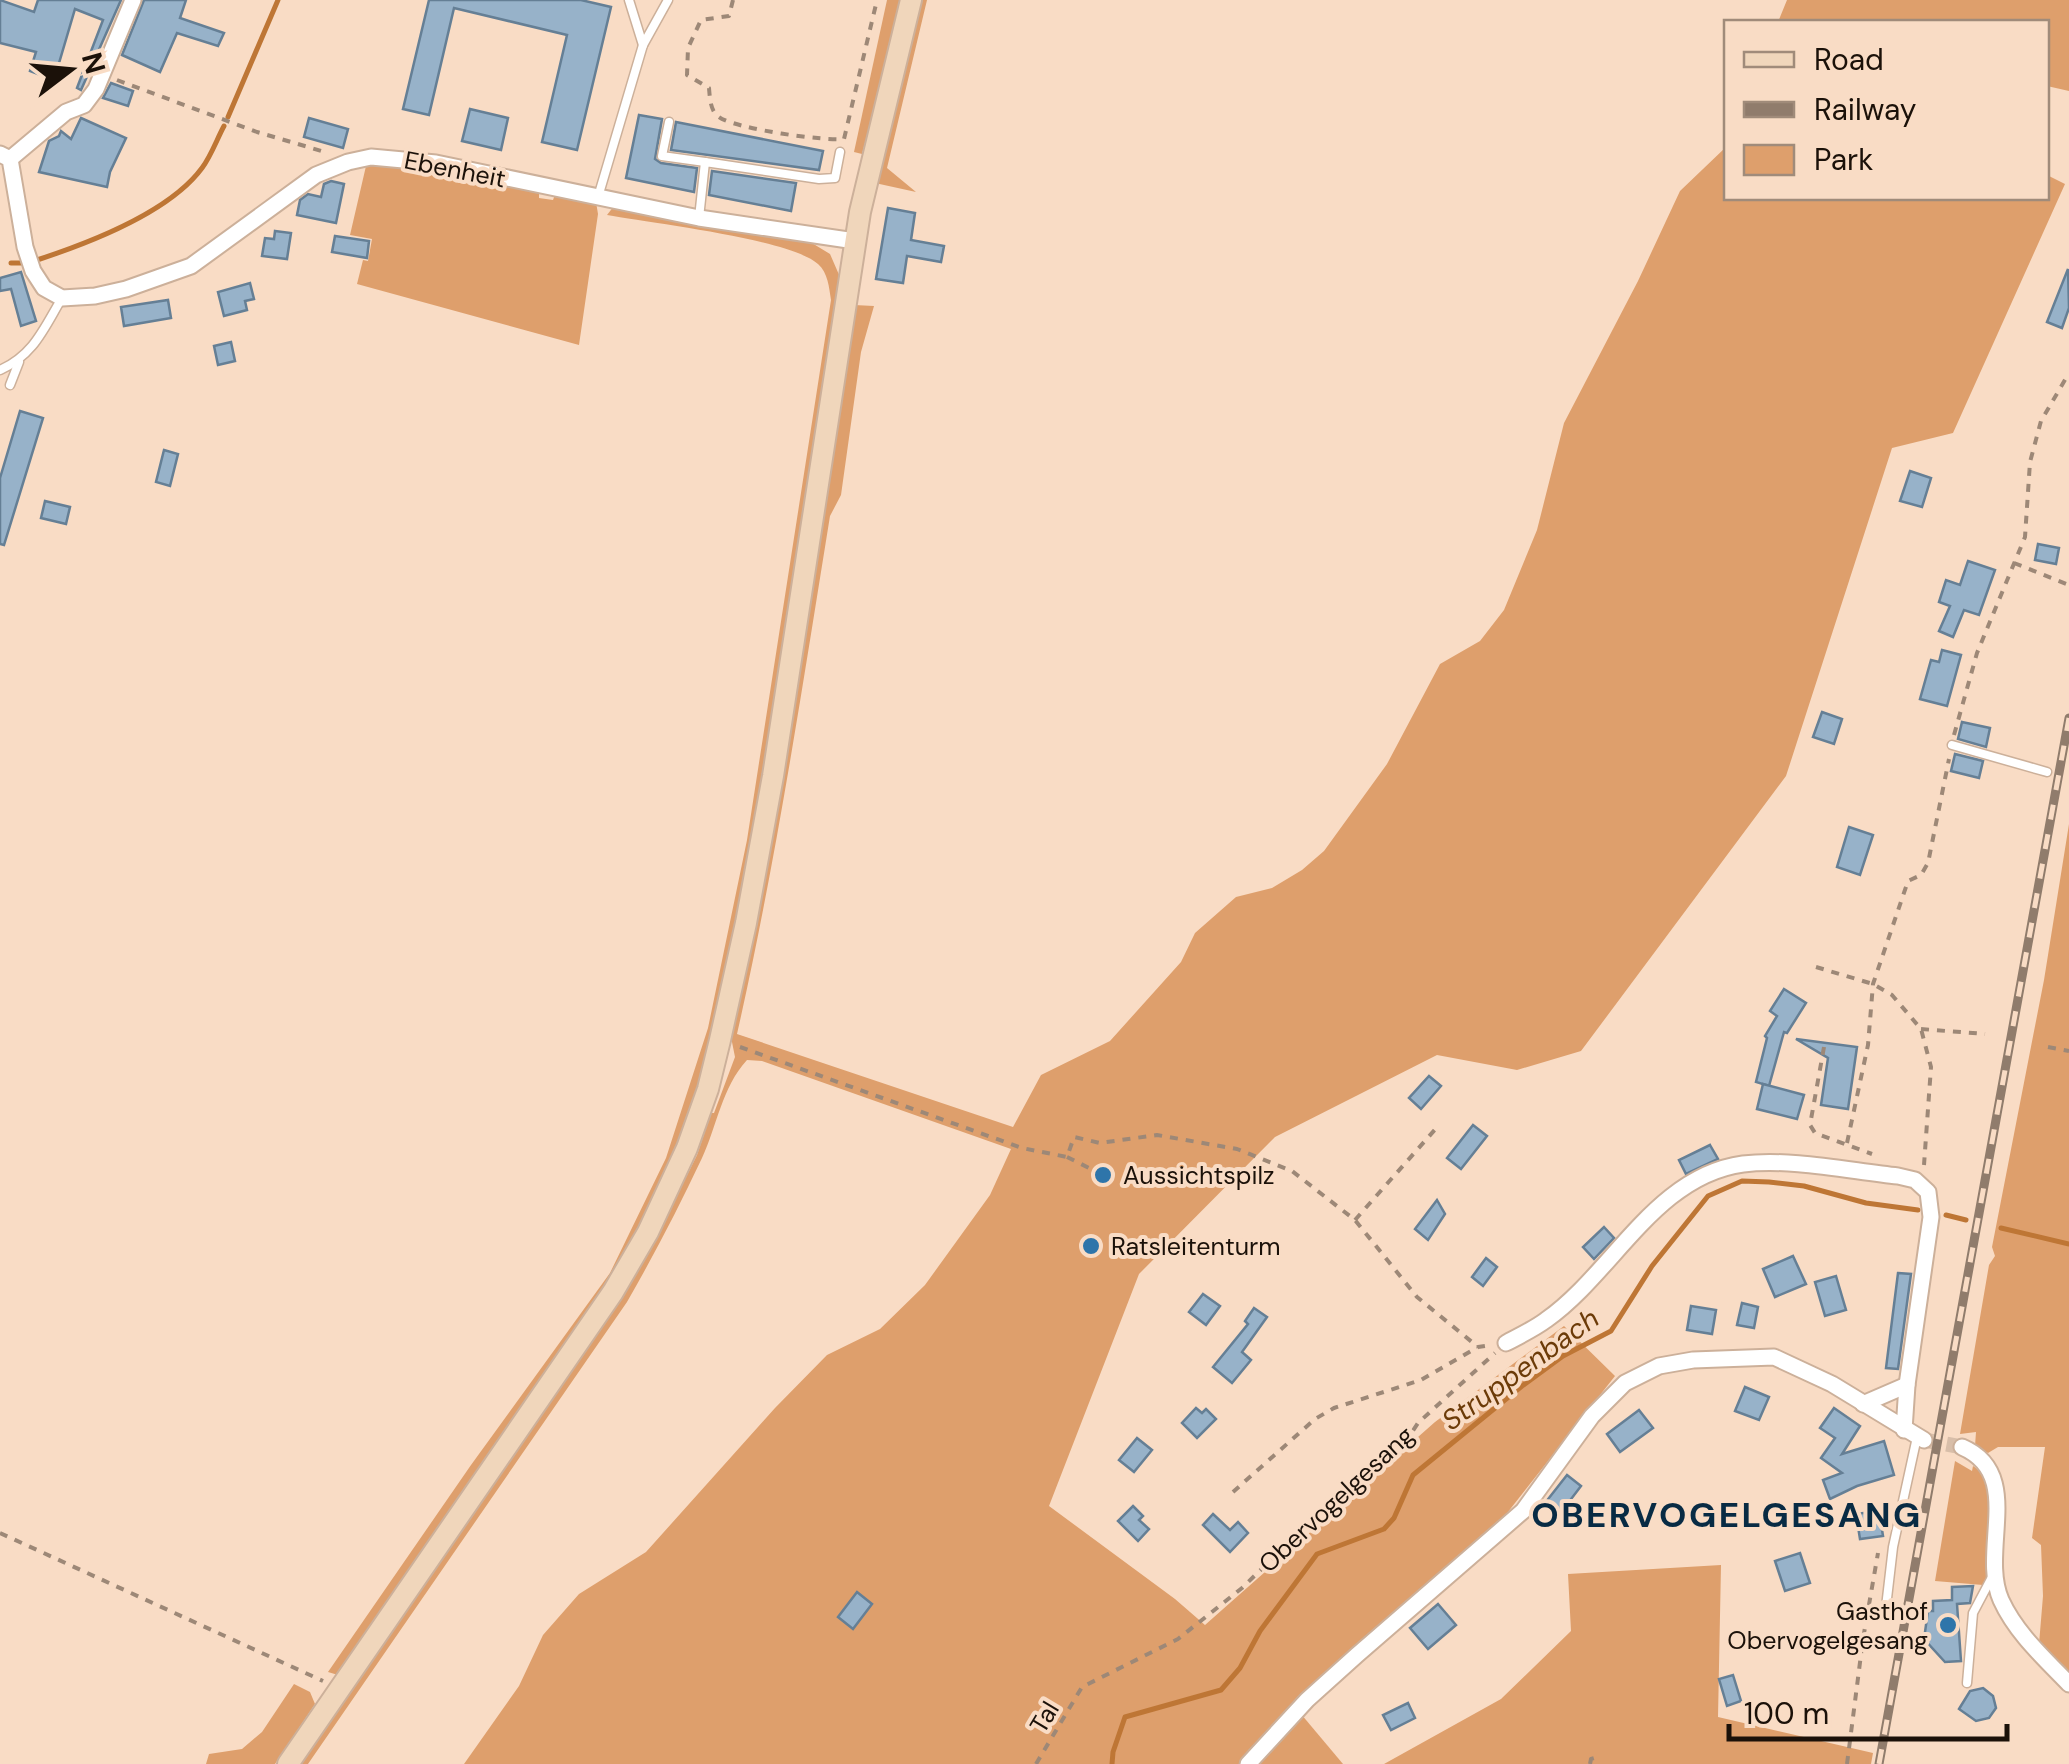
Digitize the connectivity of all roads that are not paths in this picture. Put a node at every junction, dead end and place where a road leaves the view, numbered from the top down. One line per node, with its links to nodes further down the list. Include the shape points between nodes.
1 (133, 0): 8 (street, via 84,105 65,106)
2 (629, 0): 5 (lane)
3 (668, 0): 5 (lane)
4 (912, 0): 12 (main road)
5 (642, 45): 10 (lane)
6 (669, 122): 9 (lane, via 662,156)
7 (840, 152): 9 (lane, via 835,178)
8 (5, 157): 13 (street, via 33,271)
9 (705, 162): 11 (lane)
10 (598, 198): 11 (street, Ebenheit); 13 (street, Ebenheit, via 421,160 348,162 316,175 191,266 126,289)
11 (698, 218): 12 (street, Ebenheit)
12 (855, 241): 28 (main road, via 746,923 688,1148 648,1232 581,1339)
13 (62, 298): 14 (lane)
14 (19, 362): 15 (lane); 16 (lane)
15 (0, 370)
16 (10, 385)
17 (1952, 745): 18 (lane)
18 (2047, 772)
19 (1506, 1343): 20 (street, via 1548,1320 1660,1208 1712,1172 1782,1164 1898,1176 1928,1192 1932,1217)
20 (1907, 1386): 21 (street); 22 (street)
21 (1863, 1404): 22 (street); 29 (street, via 1774,1357 1693,1360 1659,1366 1625,1383 1592,1416 1524,1512 1308,1700)
22 (1915, 1436): 25 (lane)
23 (1962, 1447): 24 (street, via 1978,1454 1997,1486)
24 (1994, 1573): 26 (lane, via 1973,1613); 27 (street, via 2016,1626)
25 (1886, 1607)
26 (1967, 1683)
27 (2069, 1684)
28 (288, 1764)
29 (1248, 1764)

